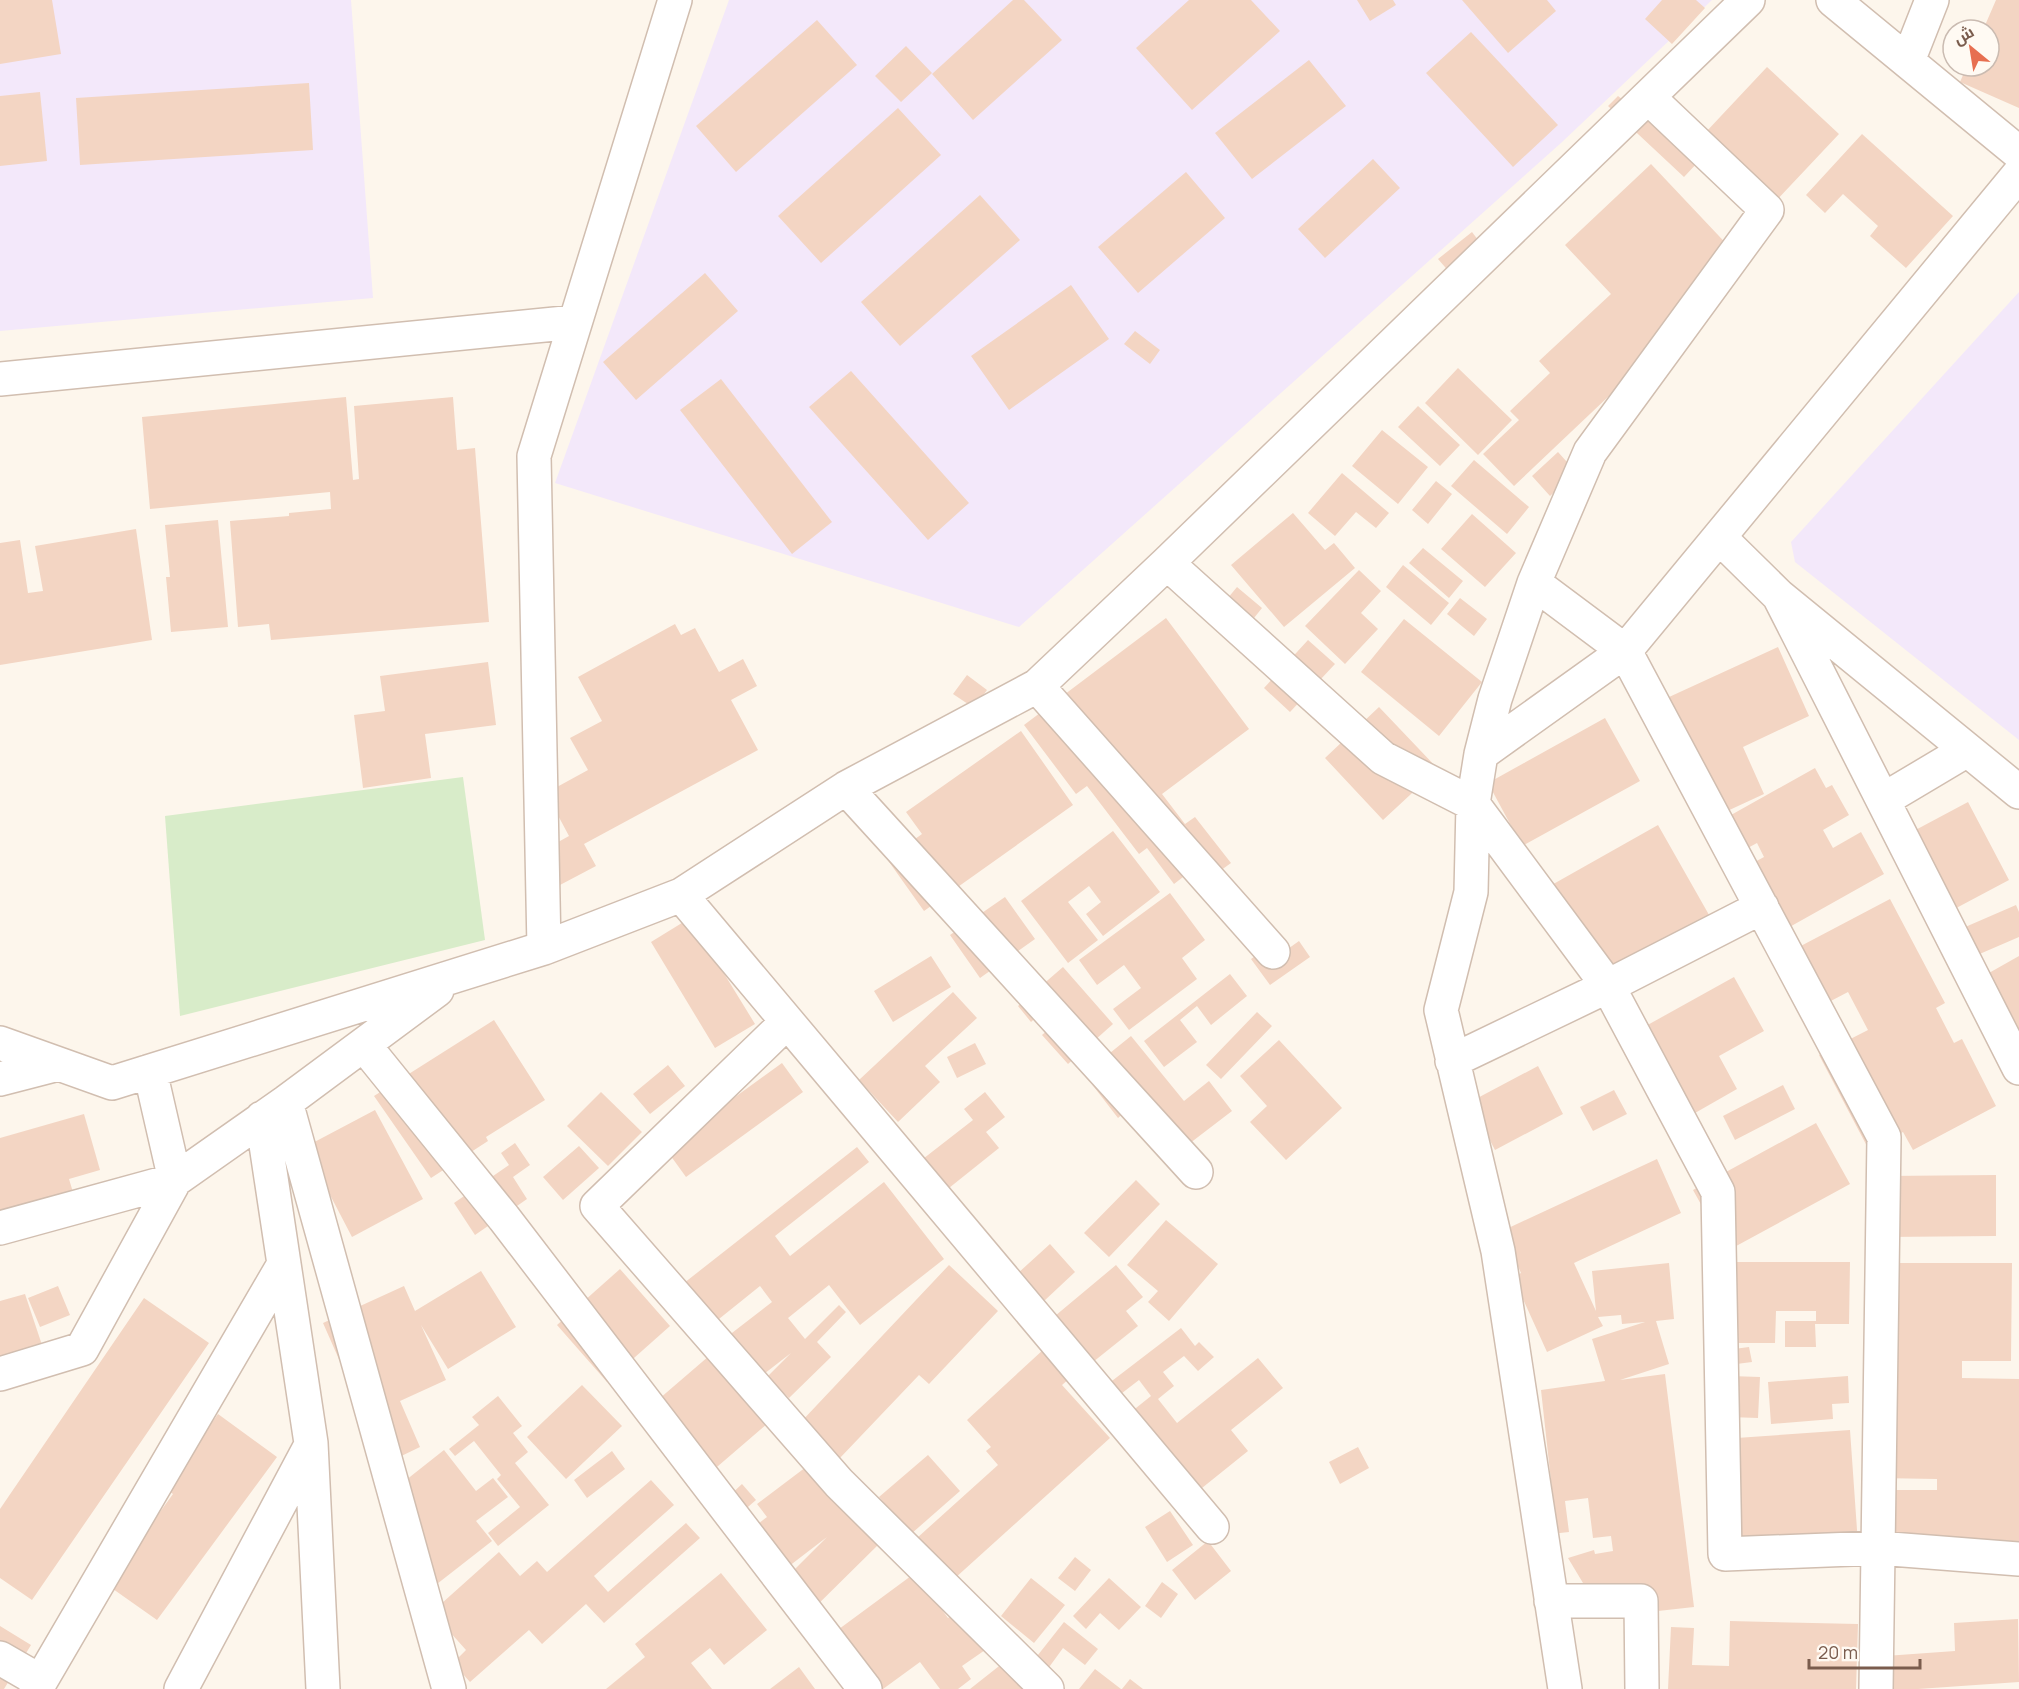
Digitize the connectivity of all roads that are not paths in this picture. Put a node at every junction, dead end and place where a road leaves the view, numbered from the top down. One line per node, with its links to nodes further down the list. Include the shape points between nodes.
1 (675, 0): 9 (street)
2 (1748, 0): 6 (street)
3 (1833, 0): 5 (street)
4 (1932, 0): 5 (street)
5 (1908, 61): 7 (street)
6 (1649, 98): 12 (street); 13 (street, via 1767,210 1590,452)
7 (2019, 153)
8 (2019, 174): 11 (street)
9 (575, 322): 10 (street); 25 (street, via 534,456)
10 (0, 379)
11 (1719, 537): 14 (street); 15 (street)
12 (1167, 563): 16 (street); 22 (street, via 1383,758)
13 (1534, 583): 15 (street); 18 (street)
14 (1779, 596): 17 (street); 21 (street)
15 (1625, 651): 18 (street); 24 (street)
16 (1037, 687): 19 (street); 26 (street)
17 (1967, 750): 20 (street); 21 (street)
18 (1480, 754): 22 (street)
19 (846, 788): 23 (street); 38 (street)
20 (2019, 792)
21 (1883, 800): 34 (street)
22 (1473, 804): 28 (street); 32 (street, via 1471,892 1441,1010)
23 (681, 895): 25 (street); 29 (street)
24 (1762, 907): 28 (street); 45 (street, via 1884,1137)
25 (544, 948): 27 (street)
26 (1273, 952)
27 (457, 975): 31 (street); 35 (street)
28 (1608, 986): 32 (street); 45 (street, via 1718,1192 1725,1554)
29 (787, 1022): 44 (street); 54 (street, via 597,1206 839,1483)
30 (0, 1043): 33 (street)
31 (364, 1045): 37 (street); 53 (street, via 504,1218)
32 (1452, 1060): 47 (street, via 1498,1251)
33 (58, 1064): 35 (street, via 112,1083); 36 (street)
34 (2019, 1068)
35 (150, 1071): 39 (street)
36 (0, 1079)
37 (274, 1110): 39 (street); 41 (street); 50 (street)
38 (1196, 1172)
39 (176, 1180): 40 (street); 42 (street, via 82,1348)
40 (0, 1228)
41 (284, 1264): 43 (street); 49 (street)
42 (0, 1374)
43 (311, 1443): 51 (street); 52 (street)
44 (1212, 1527)
45 (1878, 1548): 46 (street); 57 (street)
46 (2019, 1559)
47 (1551, 1601): 55 (street); 56 (street, via 1641,1601)
48 (0, 1658): 49 (street)
49 (38, 1685)
50 (442, 1686)
51 (181, 1689)
52 (323, 1689)
53 (865, 1689)
54 (1047, 1689)
55 (1565, 1689)
56 (1642, 1689)
57 (1876, 1689)

